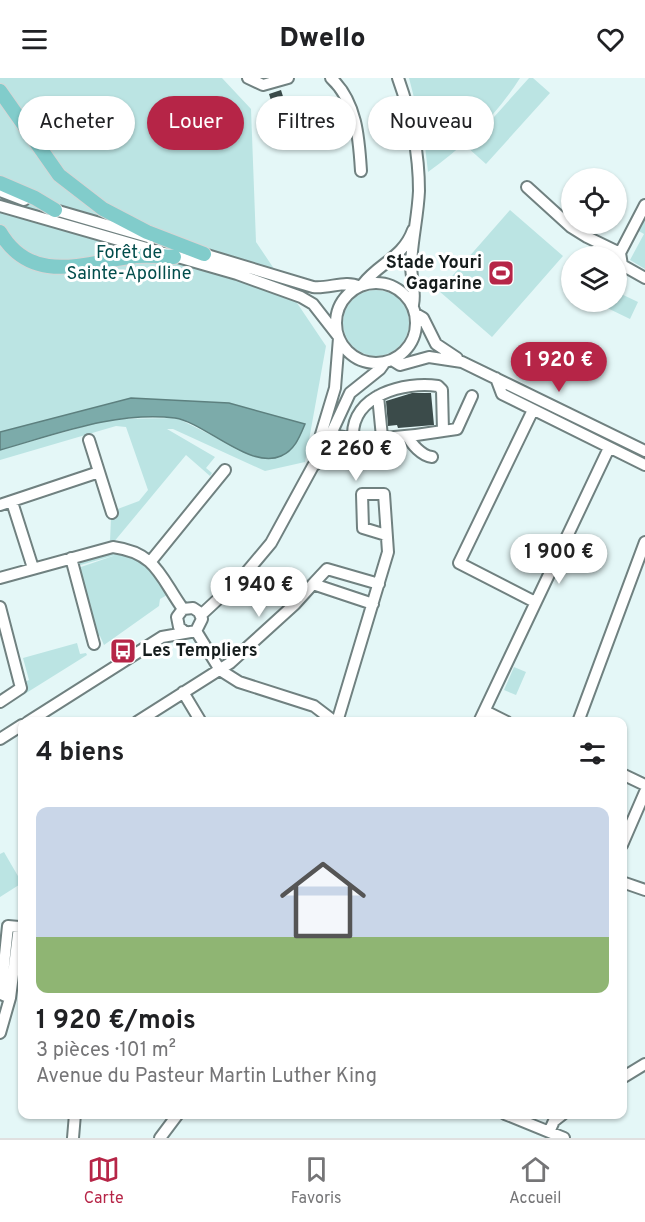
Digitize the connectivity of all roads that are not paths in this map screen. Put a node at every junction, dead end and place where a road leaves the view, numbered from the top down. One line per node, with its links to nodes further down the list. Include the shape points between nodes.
1 (248, 78): 2 (street, via 263,85)
2 (288, 78)
3 (331, 78): 6 (street, via 349,102 358,133)
4 (398, 78): 12 (street, via 418,161)
5 (0, 91): 16 (main road, via 59,175 103,210)
6 (361, 171)
7 (527, 187): 14 (street, via 572,227)
8 (2, 188): 11 (main road, via 34,198)
9 (645, 205): 15 (street)
10 (1, 206): 17 (street)
11 (55, 210): 16 (street)
12 (417, 218): 20 (street, via 410,238 396,257); 21 (street, via 411,265 416,292)
13 (0, 232): 17 (main road, via 18,254 61,268 138,256)
14 (606, 246)
15 (624, 246)
16 (204, 254): 20 (street, via 313,287)
17 (174, 257): 22 (street, via 237,274 308,300)
18 (627, 268): 19 (street)
19 (645, 278)
20 (361, 285): 21 (street, via 392,285 404,293); 22 (street, via 346,295 339,307)
21 (414, 309): 23 (street, via 417,325 409,346); 24 (street, via 436,344)
22 (338, 337): 23 (street, via 357,358 371,363); 39 (street, via 335,388)
23 (388, 361): 24 (street, via 400,365 429,357); 30 (street, via 350,393)
24 (462, 362): 25 (street)
25 (496, 378): 28 (street, via 502,394); 36 (street)
26 (378, 396): 29 (street, via 403,387 438,386 442,390); 32 (street, via 368,401 360,414); 33 (street)
27 (472, 396): 29 (street, via 457,429)
28 (533, 410): 35 (street); 53 (street, via 459,563)
29 (443, 431): 31 (street)
30 (332, 434): 32 (street); 39 (street)
31 (408, 436): 33 (street); 37 (street, via 412,444)
32 (353, 437): 33 (street)
33 (382, 437)
34 (88, 440): 41 (street)
35 (609, 448): 38 (street); 53 (street)
36 (645, 451)
37 (432, 457)
38 (645, 465)
39 (313, 466): 57 (street, via 272,543 256,564 218,600)
40 (225, 470): 48 (street)
41 (99, 472): 42 (street); 44 (street)
42 (12, 502): 43 (street); 49 (street)
43 (0, 505)
44 (112, 513)
45 (386, 535): 52 (street, via 388,552)
46 (645, 542): 71 (street)
47 (71, 558): 48 (street, via 113,547 129,549); 49 (street); 61 (street)
48 (151, 561): 56 (street)
49 (33, 568): 50 (street)
50 (0, 578)
51 (313, 584): 52 (street, via 327,569); 54 (street); 62 (street)
52 (379, 584): 54 (street)
53 (535, 602): 65 (street)
54 (373, 604): 70 (street)
55 (0, 607): 64 (street, via 21,688)
56 (183, 609): 57 (street, via 189,607); 58 (street)
57 (198, 612): 59 (street, via 201,624)
58 (177, 620): 59 (street, via 179,627); 60 (street)
59 (190, 631): 60 (street); 62 (street)
60 (162, 637): 66 (street)
61 (94, 644)
62 (220, 670): 63 (street); 69 (street, via 239,682 314,706)
63 (183, 692): 67 (street); 68 (street)
64 (0, 702)
65 (482, 716)
66 (36, 717)
67 (145, 717)
68 (198, 717)
69 (329, 717)
70 (338, 717)
71 (580, 717)
72 (18, 728): 73 (street)
73 (0, 739)
74 (627, 776): 75 (street)
75 (645, 785)
76 (645, 792): 77 (street)
77 (627, 833)
78 (627, 884): 79 (street)
79 (645, 890)
80 (18, 927): 82 (street, via 8,926 1,994)
81 (18, 935): 82 (street)
82 (10, 998): 83 (street)
83 (0, 1034)
84 (645, 1064): 85 (street)
85 (627, 1075)
86 (75, 1119): 91 (street)
87 (174, 1119): 92 (street)
88 (517, 1119): 90 (street)
89 (557, 1119): 90 (street)
90 (549, 1132): 93 (street)
91 (73, 1138)
92 (160, 1138)
93 (564, 1138)

